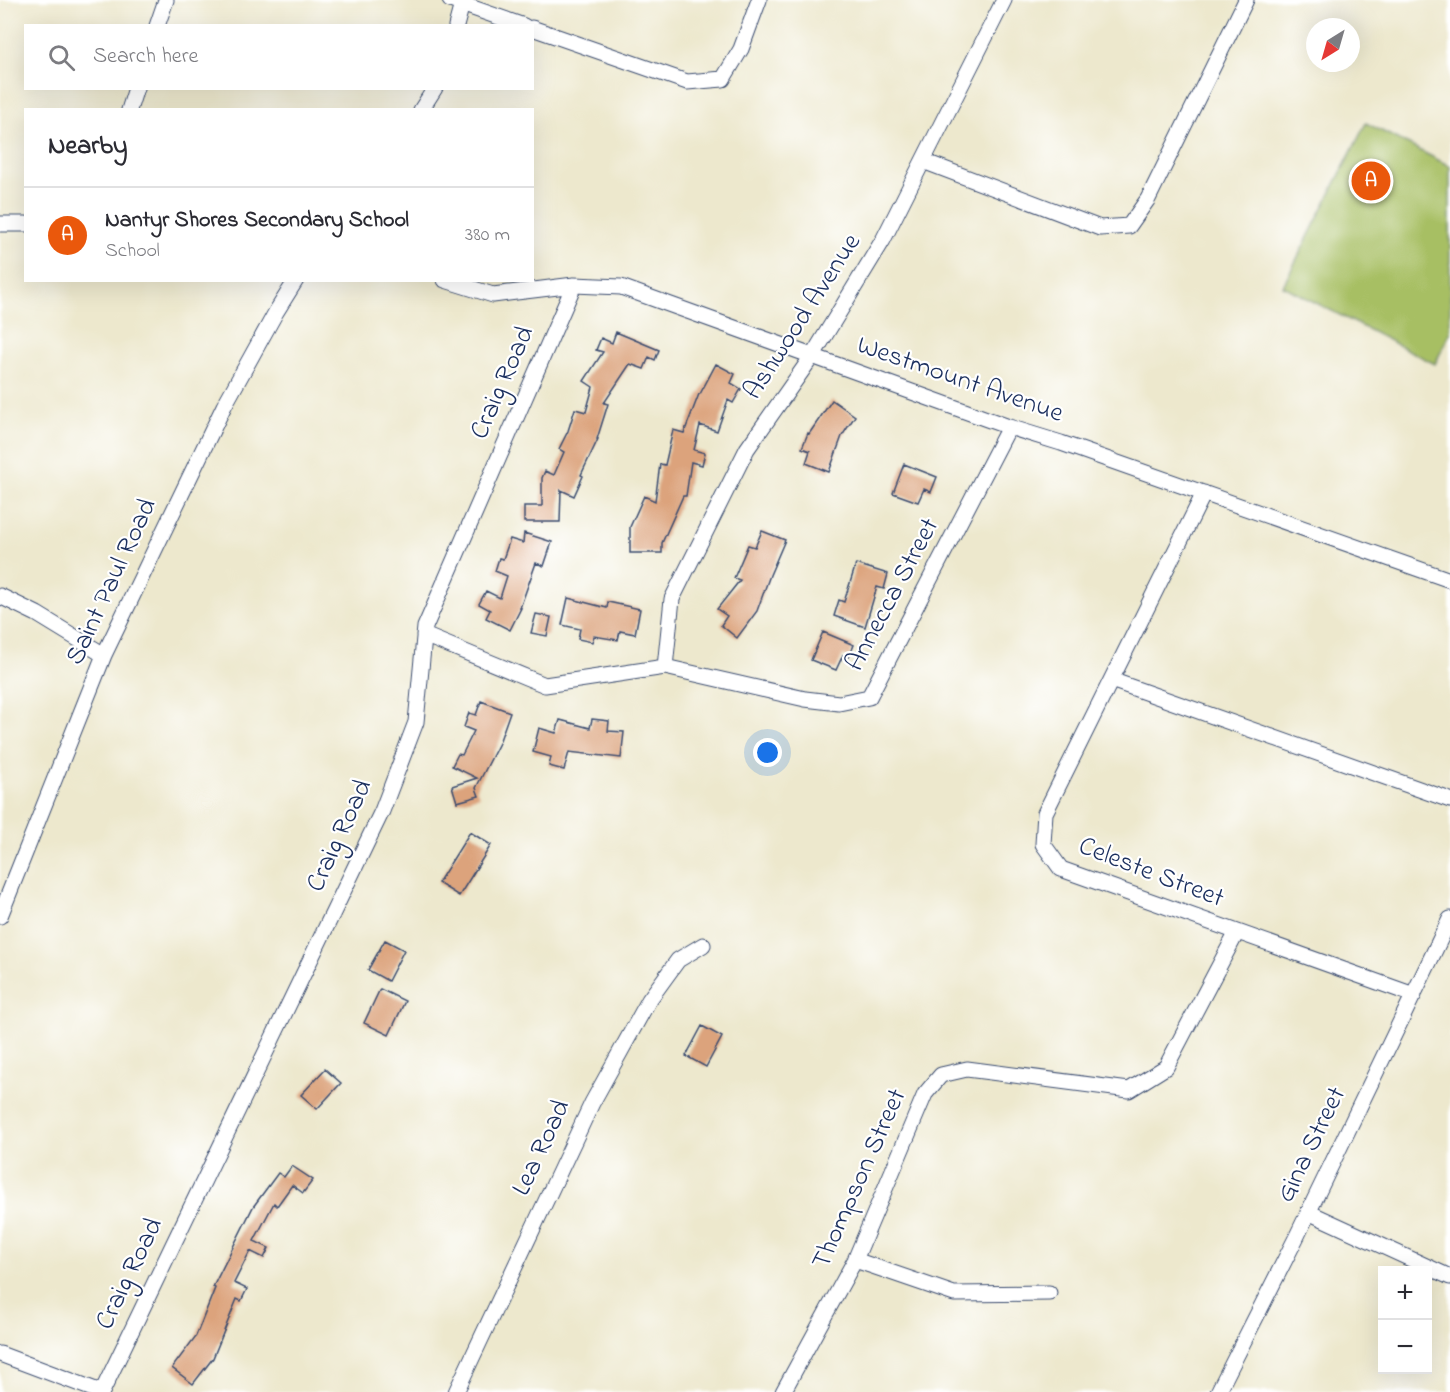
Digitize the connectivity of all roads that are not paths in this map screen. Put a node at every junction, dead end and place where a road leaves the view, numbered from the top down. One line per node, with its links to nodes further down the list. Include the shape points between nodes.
1 (166, 0): 6 (street)
2 (759, 0): 9 (street, via 741,49 723,79 687,82)
3 (1004, 0): 14 (street, Ashwood Avenue)
4 (1246, 0): 14 (street, via 1148,199 1129,226 1100,228)
5 (456, 2): 7 (street); 8 (street)
6 (159, 24)
7 (456, 24)
8 (518, 24)
9 (534, 29)
10 (135, 90): 12 (street)
11 (434, 90): 13 (street)
12 (130, 108)
13 (422, 108)
14 (923, 161): 20 (street, Ashwood Avenue, via 883,240)
15 (0, 224): 16 (street)
16 (24, 224)
17 (295, 282): 26 (street, Saint Paul Road, via 224,406)
18 (451, 282): 19 (street, Westmount Avenue, via 493,295)
19 (574, 285): 20 (street, Westmount Avenue, via 621,286); 25 (street, Craig Road)
20 (813, 355): 21 (street, Westmount Avenue); 27 (street, Ashwood Avenue, via 747,449 672,599)
21 (1009, 427): 22 (street, Westmount Avenue); 27 (street, Annecca Street, via 868,697 839,703 805,699)
22 (1204, 493): 23 (street, Westmount Avenue); 28 (street, Celeste Street)
23 (1450, 580)
24 (0, 596): 26 (street)
25 (424, 635): 27 (street, Annecca Street, via 544,685); 40 (street, Craig Road, via 416,722 382,811)
26 (104, 655): 30 (street, Saint Paul Road)
27 (665, 667)
28 (1111, 680): 29 (street); 32 (street, Celeste Street, via 1045,813 1042,844 1061,869)
29 (1450, 800)
30 (0, 916)
31 (1450, 919): 34 (street, Gina Street)
32 (1237, 932): 34 (street, Celeste Street); 36 (street, Thompson Street, via 1166,1067 1129,1090 967,1069 941,1076 925,1094)
33 (702, 945): 41 (street, Lea Road, via 678,960 649,1000 592,1102)
34 (1414, 995): 35 (street, Gina Street)
35 (1308, 1212): 37 (street); 43 (street, Gina Street)
36 (855, 1260): 38 (street, via 954,1294); 42 (street, Thompson Street)
37 (1450, 1277)
38 (1049, 1293)
39 (0, 1354): 40 (street)
40 (101, 1392)
41 (456, 1392)
42 (783, 1392)
43 (1218, 1392)

